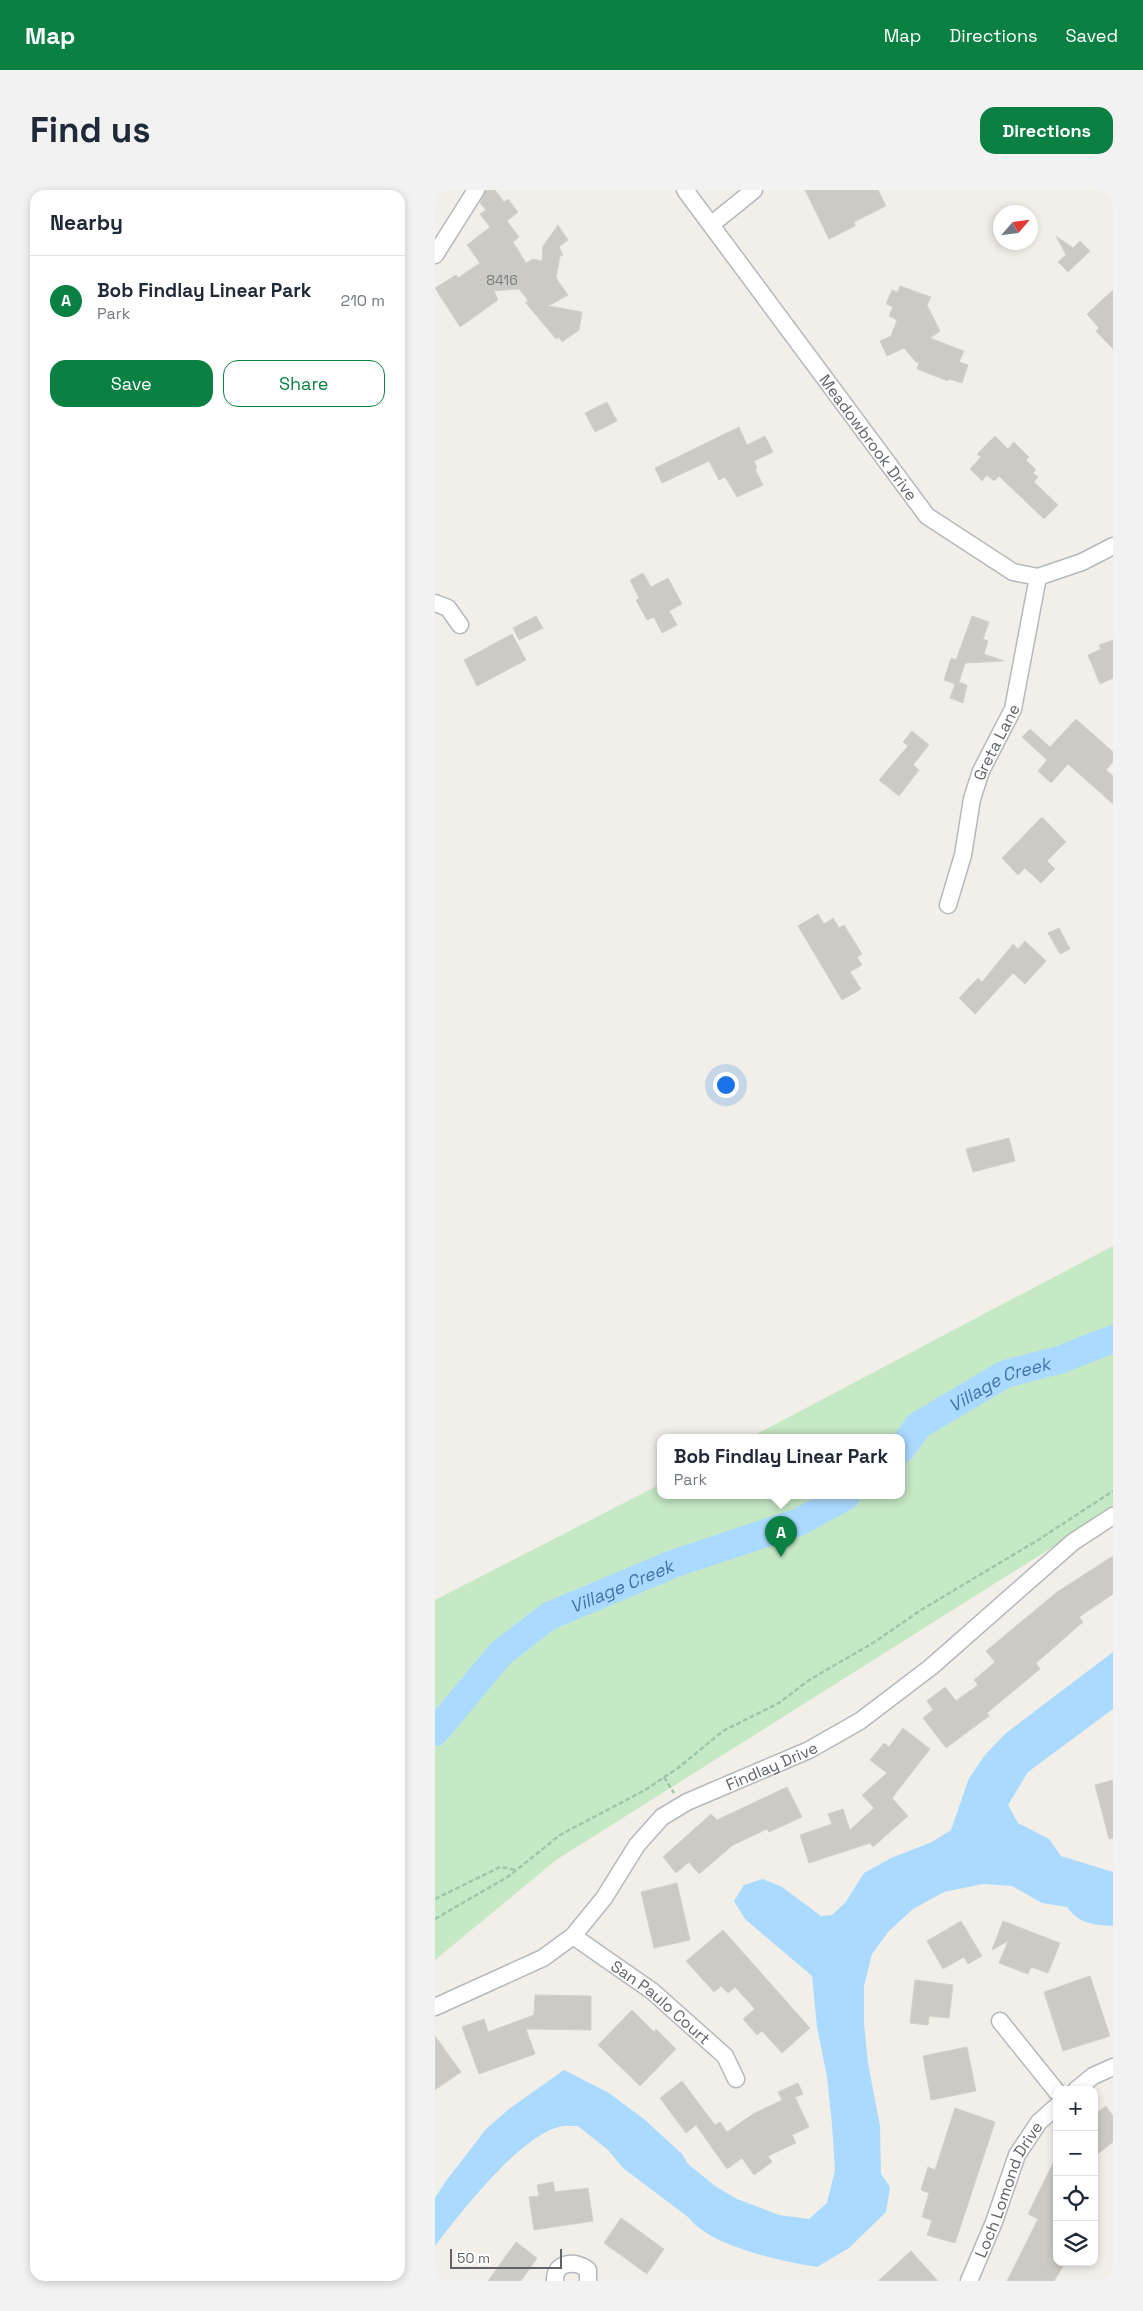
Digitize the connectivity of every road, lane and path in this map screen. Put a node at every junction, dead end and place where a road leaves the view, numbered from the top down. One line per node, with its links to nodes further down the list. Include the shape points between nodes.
1 (476, 190): 5 (street)
2 (685, 190): 4 (street, Meadowbrook Drive)
3 (754, 190): 4 (street)
4 (712, 224): 7 (street, Meadowbrook Drive, via 927,516 1013,572)
5 (435, 255)
6 (1113, 546): 7 (street, Meadowbrook Drive, via 1083,562)
7 (1039, 577): 10 (street, Greta Lane, via 1013,709 981,771 972,799 963,855)
8 (435, 604): 9 (street, via 448,608)
9 (460, 625)
10 (948, 905)
11 (1113, 1491): 13 (path, via 867,1647 809,1680 779,1703 723,1731 678,1768 645,1790 560,1835)
12 (1113, 1516): 16 (street, Findlay Drive, via 1073,1542 931,1668 860,1722 809,1750 687,1802 662,1817 637,1845 604,1898)
13 (517, 1870): 14 (path, via 500,1867); 15 (path)
14 (435, 1899)
15 (435, 1919)
16 (573, 1936): 17 (street, Findlay Drive, via 543,1958); 20 (street, San Paulo Court, via 652,1990 725,2056)
17 (435, 2007)
18 (1000, 2021): 22 (street)
19 (1113, 2067): 21 (street)
20 (736, 2079)
21 (1081, 2086)
22 (1053, 2087)
23 (1053, 2110): 26 (street, Loch Lomond Drive, via 1039,2122 1017,2155)
24 (555, 2281): 25 (street, via 560,2268 572,2263 581,2264 587,2270)
25 (588, 2281)
26 (969, 2281)

